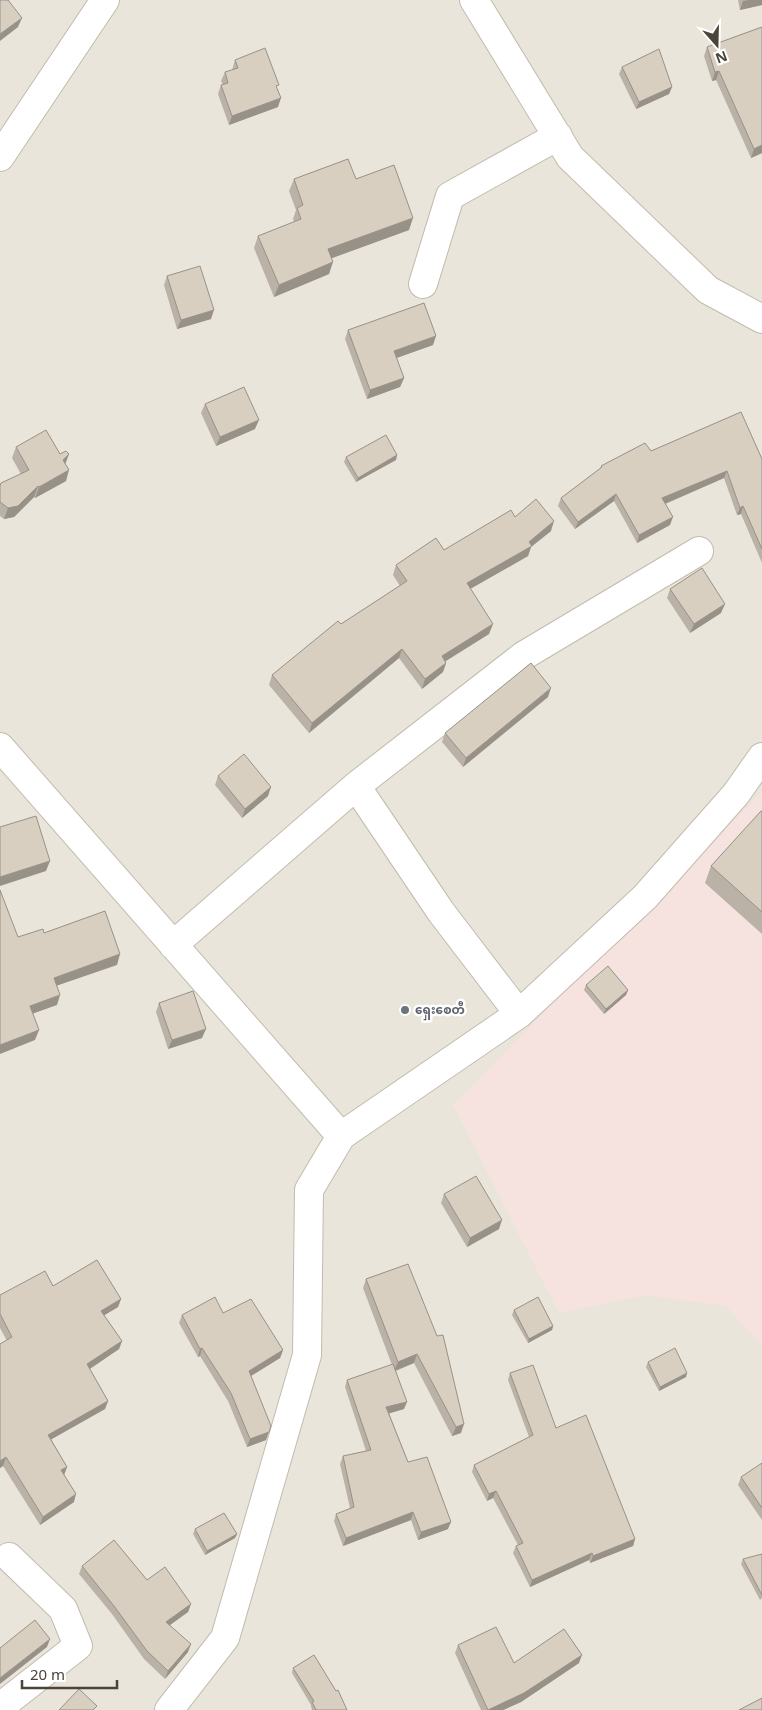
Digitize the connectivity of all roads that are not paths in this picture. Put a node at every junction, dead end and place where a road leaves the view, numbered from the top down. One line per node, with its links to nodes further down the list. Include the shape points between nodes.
1 (106, 0): 4 (street)
2 (474, 0): 3 (street)
3 (558, 136): 5 (street, via 450,196); 6 (street, via 570,157 708,290)
4 (0, 157)
5 (423, 284)
6 (762, 319)
7 (699, 551): 10 (street, via 523,656)
8 (0, 748): 11 (street)
9 (762, 757): 12 (street, via 736,794 645,897)
10 (356, 786): 11 (street); 12 (street, via 441,912)
11 (173, 945): 13 (street)
12 (519, 1014): 13 (street)
13 (341, 1136): 16 (street, via 309,1190 307,1355 225,1638)
14 (9, 1557): 15 (street, via 64,1609 78,1646)
15 (0, 1707)
16 (169, 1710)

